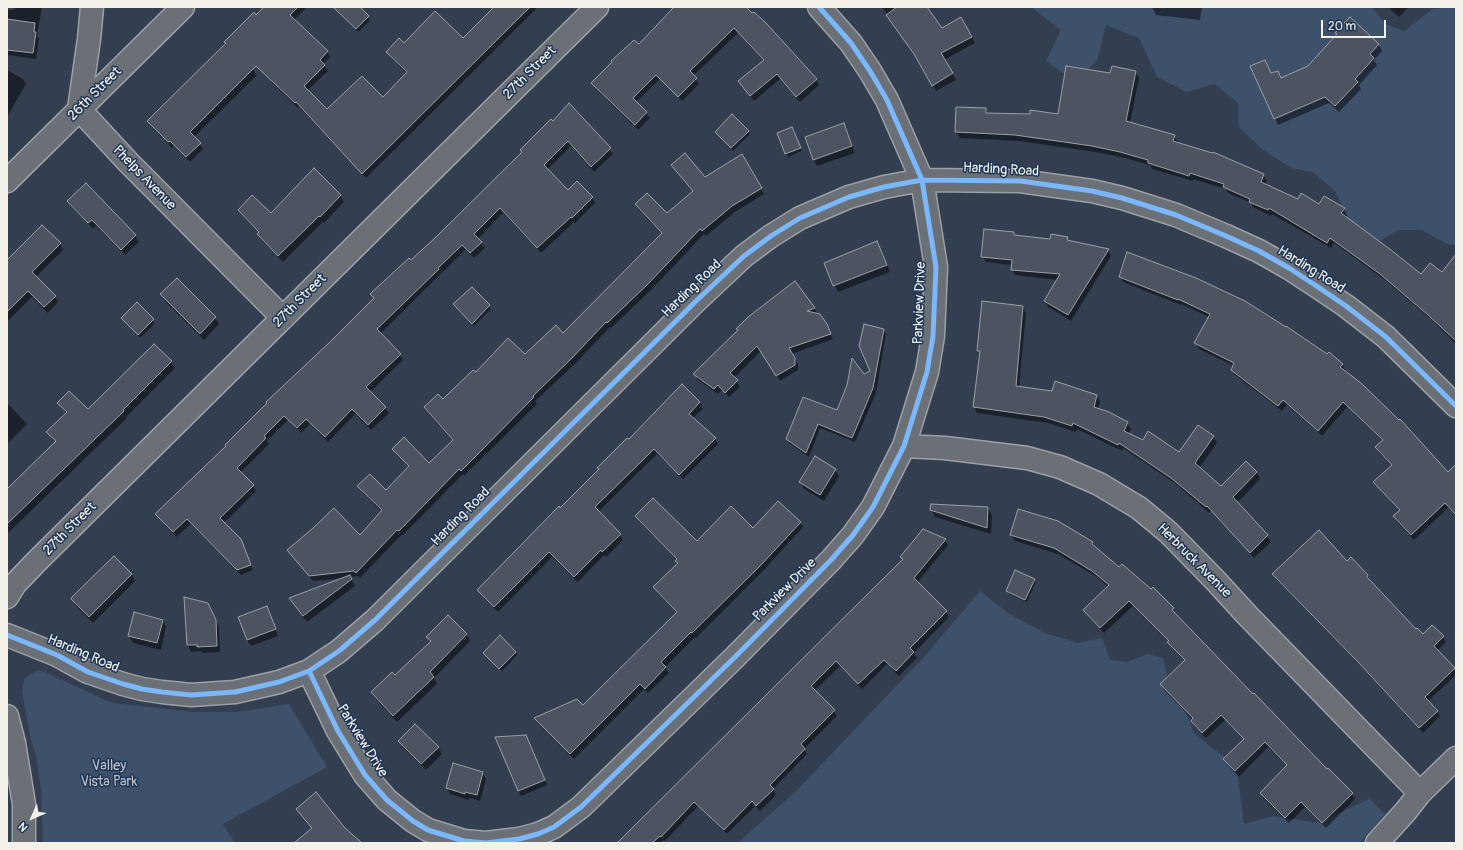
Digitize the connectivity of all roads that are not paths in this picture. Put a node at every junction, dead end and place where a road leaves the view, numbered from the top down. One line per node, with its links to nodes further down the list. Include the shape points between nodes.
1 (92, 7): 5 (street)
2 (182, 7): 5 (street, 26th Street)
3 (597, 7): 8 (street, 27th Street)
4 (819, 7): 6 (street, Parkview Drive, via 851,42 870,71 887,100)
5 (78, 109): 7 (street, 26th Street); 8 (street, Phelps Avenue)
6 (922, 180): 9 (street, Harding Road, via 1020,181 1092,191 1176,215 1220,233 1259,251 1346,306 1392,342); 10 (street, Parkview Drive, via 936,267 933,336 927,372); 13 (street, Harding Road, via 849,197 800,218 744,256 375,620 339,651)
7 (7, 181)
8 (283, 318): 11 (street, 27th Street, via 37,561 15,584)
9 (1456, 406)
10 (904, 446): 13 (street, Parkview Drive, via 873,507 831,560 581,807 554,827 538,834 486,843 464,841 428,830 413,821 387,800 365,775 338,731); 16 (street, Herbruck Avenue, via 1027,458 1060,467 1100,484 1138,508 1215,580)
11 (7, 597)
12 (7, 635): 13 (street, Harding Road, via 57,655 88,672 123,684 162,692 191,695 235,692 279,682)
13 (309, 671)
14 (7, 716): 17 (street, via 24,804)
15 (1456, 758): 16 (street)
16 (1420, 793): 18 (street)
17 (24, 843)
18 (1377, 843)

